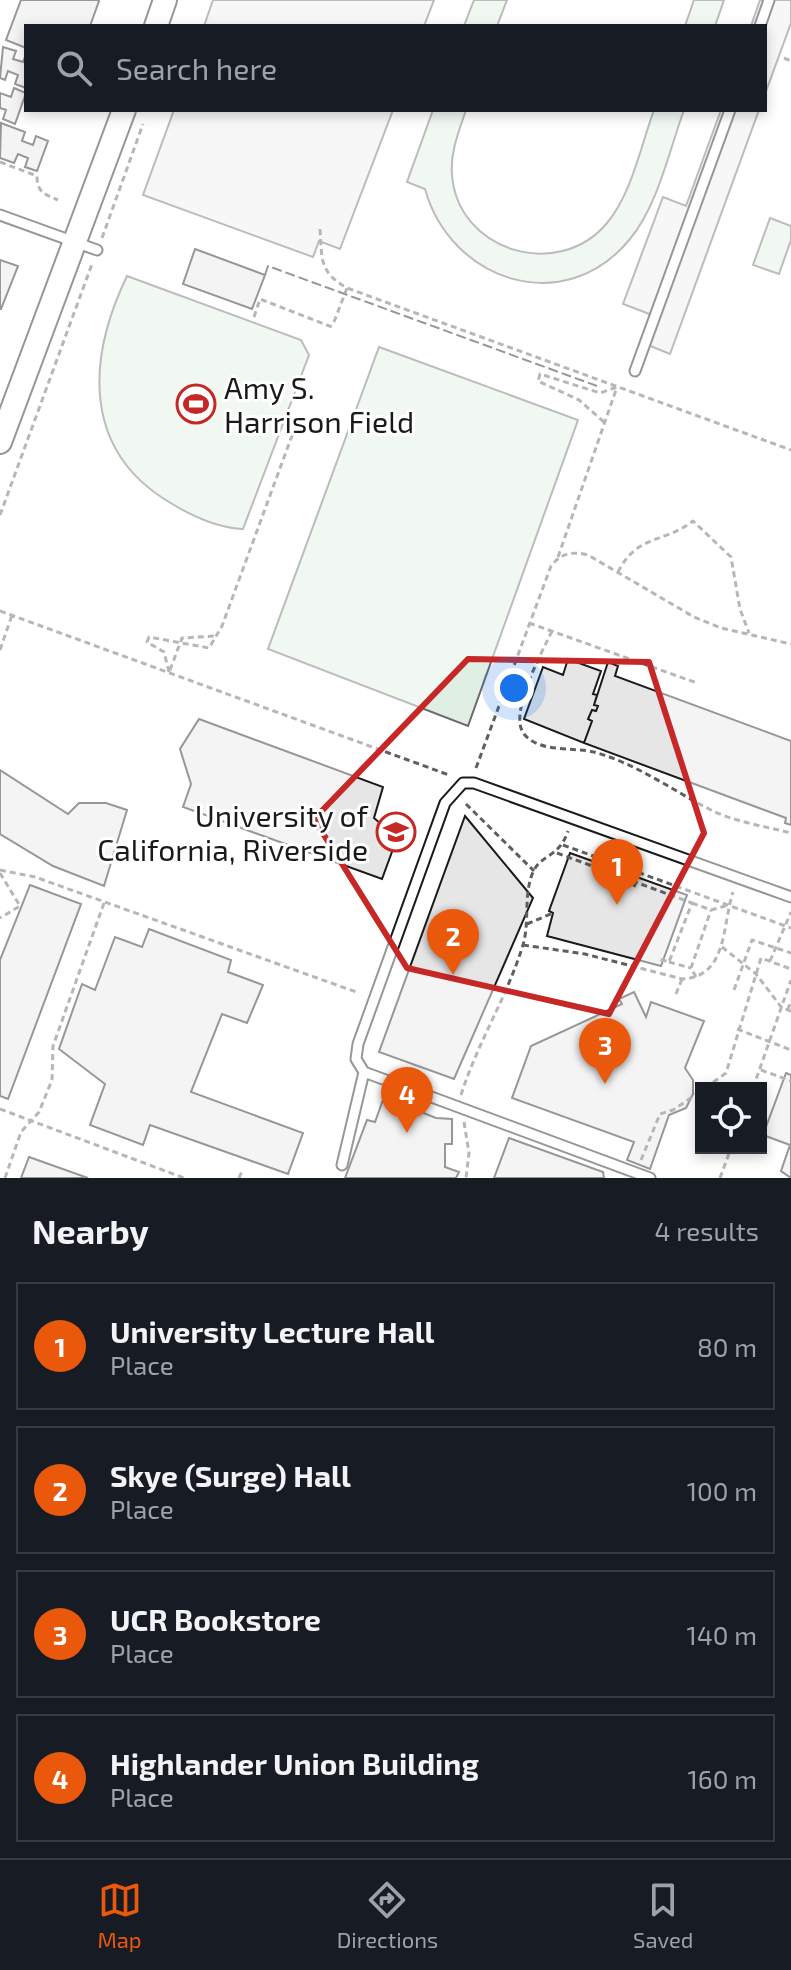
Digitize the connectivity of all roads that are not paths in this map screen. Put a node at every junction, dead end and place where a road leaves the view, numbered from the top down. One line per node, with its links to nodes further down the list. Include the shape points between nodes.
1 (165, 0): 3 (street)
2 (769, 0): 4 (lane)
3 (157, 24)
4 (761, 24)
5 (123, 112): 8 (street)
6 (729, 112): 10 (lane)
7 (0, 215): 8 (lane)
8 (75, 242): 9 (lane); 11 (street)
9 (97, 250)
10 (635, 371)
11 (0, 442)
12 (791, 897): 13 (lane, via 512,795 463,783 445,803 358,1044 356,1059)
13 (364, 1072): 14 (lane); 15 (lane)
14 (342, 1165)
15 (650, 1178)

